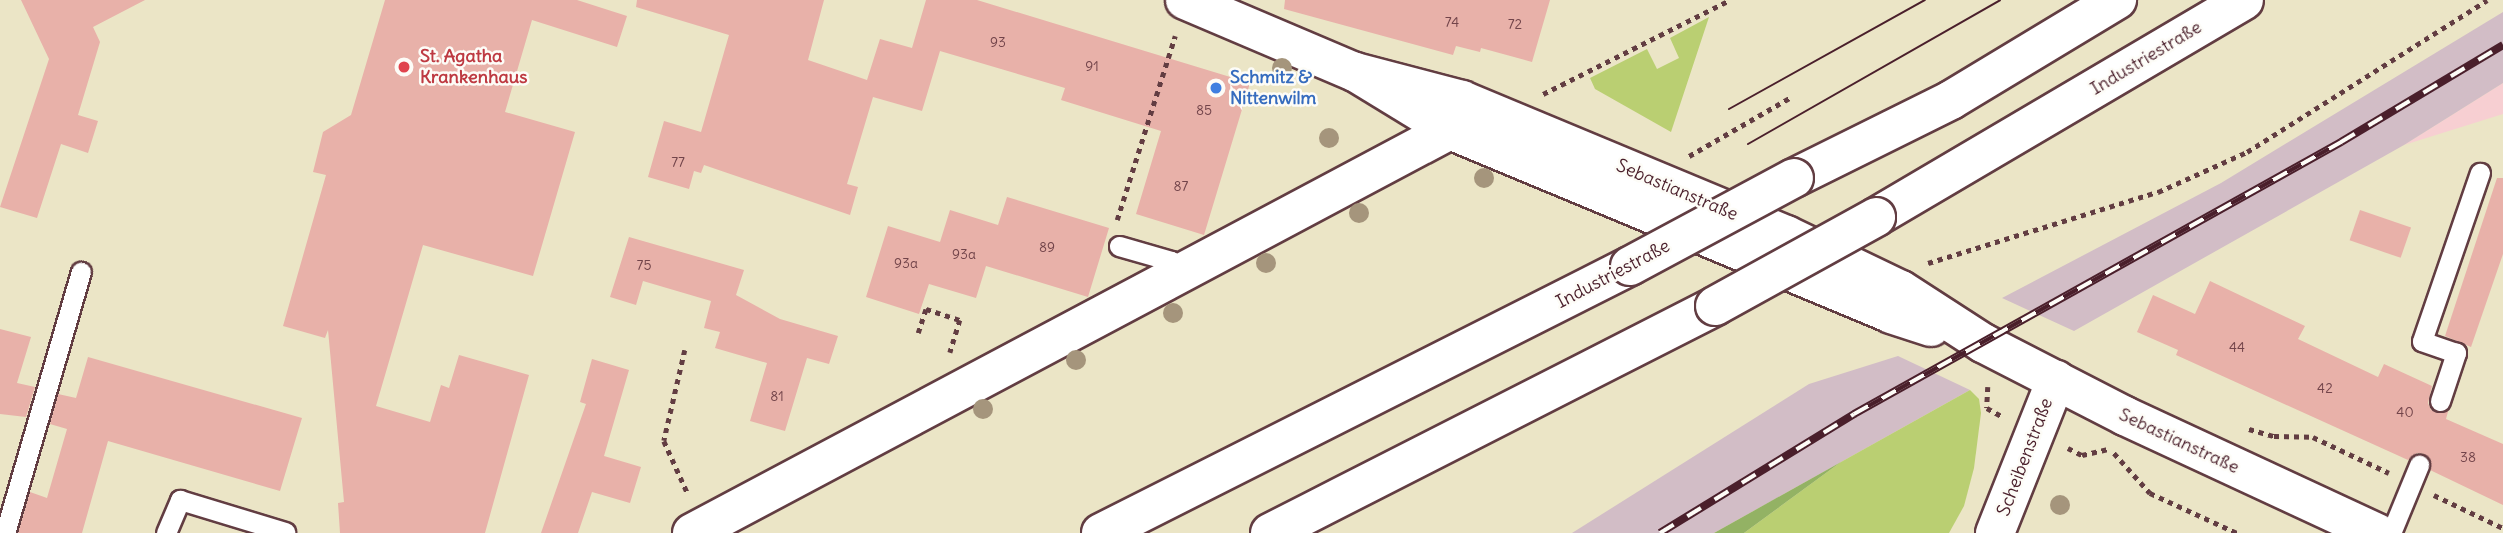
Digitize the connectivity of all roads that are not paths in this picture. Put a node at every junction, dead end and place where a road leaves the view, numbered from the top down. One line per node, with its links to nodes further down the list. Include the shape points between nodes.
1 (1186, 0): 4 (main road, Sebastianstraße)
2 (2117, 0): 18 (main road, Industriestraße, bridge, via 1951,100)
3 (2244, 0): 19 (main road, Industriestraße, bridge, via 1877,217 1715,306)
4 (1355, 72): 5 (main road, Sebastianstraße); 10 (main road, Sebastianstraße, via 1462,100 1786,235 1901,290)
5 (1450, 130): 9 (main road); 10 (main road, Sebastianstraße, via 1891,314)
6 (2480, 173): 12 (lane, via 2422,341 2456,353)
7 (1119, 246): 9 (lane, via 1171,261)
8 (81, 272): 16 (lane)
9 (1180, 273): 14 (main road)
10 (1983, 343): 11 (main road, Sebastianstraße)
11 (2056, 380): 20 (main road, Scheibenstraße); 21 (main road, Sebastianstraße)
12 (2440, 401)
13 (2419, 466): 22 (lane)
14 (697, 530)
15 (285, 532): 17 (lane, via 180,500)
16 (5, 533)
17 (166, 533)
18 (1101, 533)
19 (1270, 533)
20 (1995, 533)
21 (2377, 533)
22 (2391, 533)

